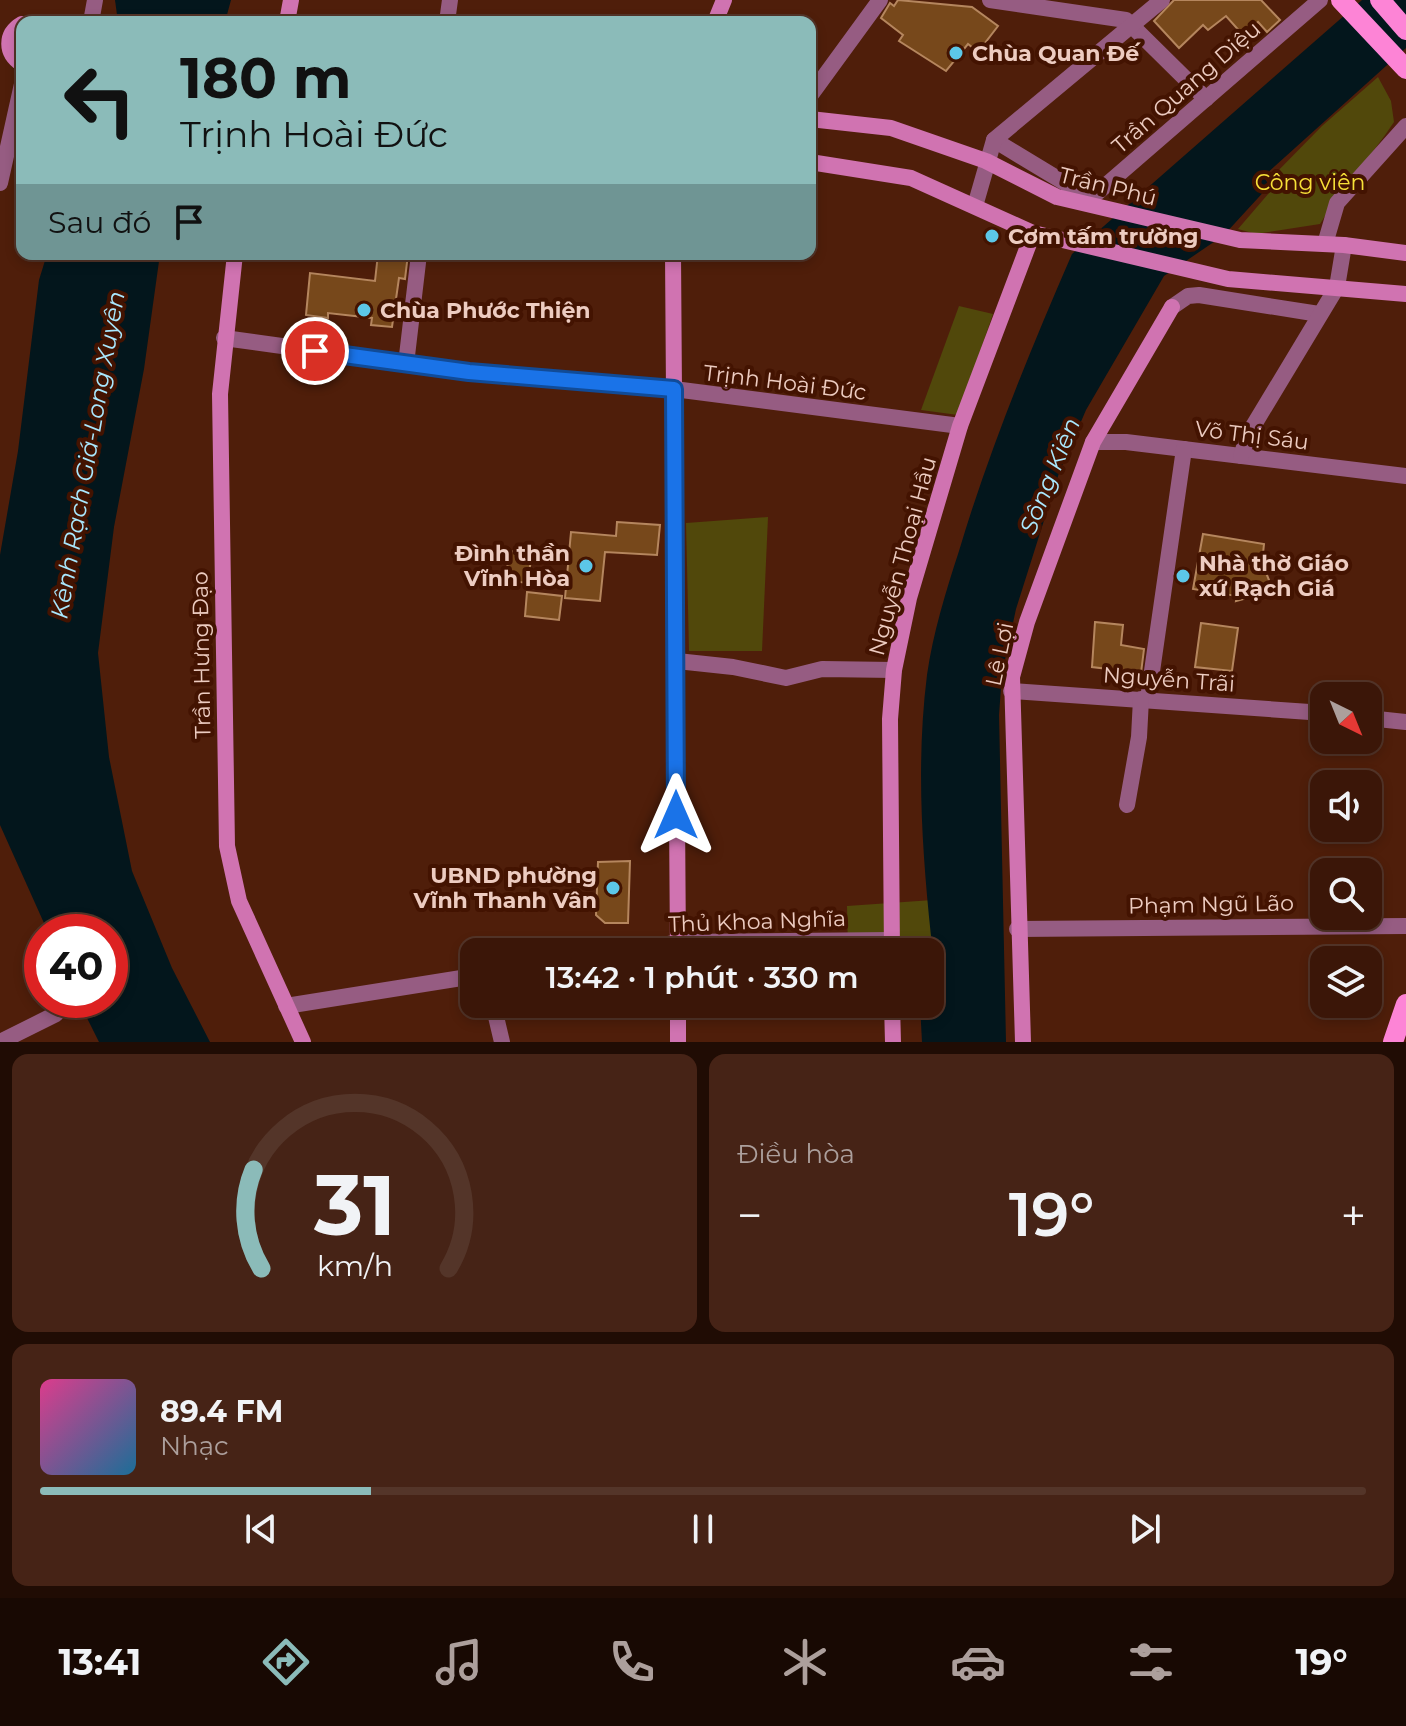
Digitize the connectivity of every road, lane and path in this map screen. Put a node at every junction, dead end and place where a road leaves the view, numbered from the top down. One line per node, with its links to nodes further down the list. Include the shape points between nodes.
1 (880, 0): 12 (street)
2 (1162, 0): 7 (street)
3 (1320, 0): 13 (street, Trần Quang Diệu)
4 (1341, 0): 11 (main road)
5 (1380, 0): 8 (main road)
6 (997, 1): 7 (street, via 1118,16)
7 (1133, 25): 13 (street); 17 (street)
8 (1406, 30)
9 (4, 37): 10 (street)
10 (16, 58)
11 (1404, 67)
12 (816, 88)
13 (1206, 99): 17 (street, Trần Quang Diệu, via 1097,193 1070,186)
14 (16, 111): 20 (street)
15 (816, 120): 18 (street, Trần Phú, via 891,128)
16 (1406, 126): 23 (street, via 1337,203)
17 (994, 140): 18 (street)
18 (986, 161): 21 (street); 23 (street, Trần Phú, via 1057,197 1240,240)
19 (816, 163): 21 (street, via 911,178)
20 (0, 183)
21 (975, 206): 22 (street)
22 (1033, 233): 29 (street, via 1228,279); 35 (street, Nguyễn Thoại Hầu)
23 (1325, 244): 24 (street, Trần Phú)
24 (1344, 245): 25 (street, Trần Phú); 29 (street)
25 (1406, 253)
26 (234, 260): 32 (street, Trần Hưng Đạo)
27 (418, 260): 33 (street)
28 (673, 260): 34 (street)
29 (1337, 287): 30 (street); 31 (street)
30 (1406, 294)
31 (1319, 314): 36 (street, Lê Lợi, via 1188,296 1172,307); 38 (street, via 1249,433)
32 (224, 338): 33 (street, Trịnh Hoài Đức); 54 (street, Trần Hưng Đạo, via 227,846 239,901)
33 (406, 364): 34 (street, Trịnh Hoài Đức)
34 (674, 389): 35 (street, Trịnh Hoài Đức); 40 (street)
35 (960, 426): 41 (street, Nguyễn Thoại Hầu, via 909,598)
36 (1093, 442): 37 (street, Võ Thị Sáu); 42 (street, Lê Lợi, via 1027,622)
37 (1184, 449): 38 (street, Võ Thị Sáu); 43 (street)
38 (1241, 456): 39 (street, Võ Thị Sáu)
39 (1406, 476)
40 (677, 661): 41 (street, via 786,678 822,669); 50 (street)
41 (894, 670): 51 (street, Nguyễn Thoại Hầu)
42 (1011, 691): 43 (street, Nguyễn Trãi); 49 (street, Lê Lợi)
43 (1144, 699): 44 (street, Nguyễn Trãi); 47 (street)
44 (1310, 712)
45 (1382, 719): 46 (street)
46 (1406, 722)
47 (1127, 805)
48 (1406, 926): 49 (street, Phạm Ngũ Lão)
49 (1017, 929): 64 (street, Lê Lợi)
50 (678, 938)
51 (892, 938)
52 (460, 978): 54 (street)
53 (1406, 1004): 65 (main road)
54 (286, 1006): 60 (street, Trần Hưng Đạo)
55 (48, 1018): 59 (street)
56 (496, 1018): 61 (street)
57 (678, 1018): 62 (street)
58 (892, 1018): 63 (street)
59 (0, 1042)
60 (303, 1042)
61 (502, 1042)
62 (678, 1042)
63 (893, 1042)
64 (1023, 1042)
65 (1393, 1042)

